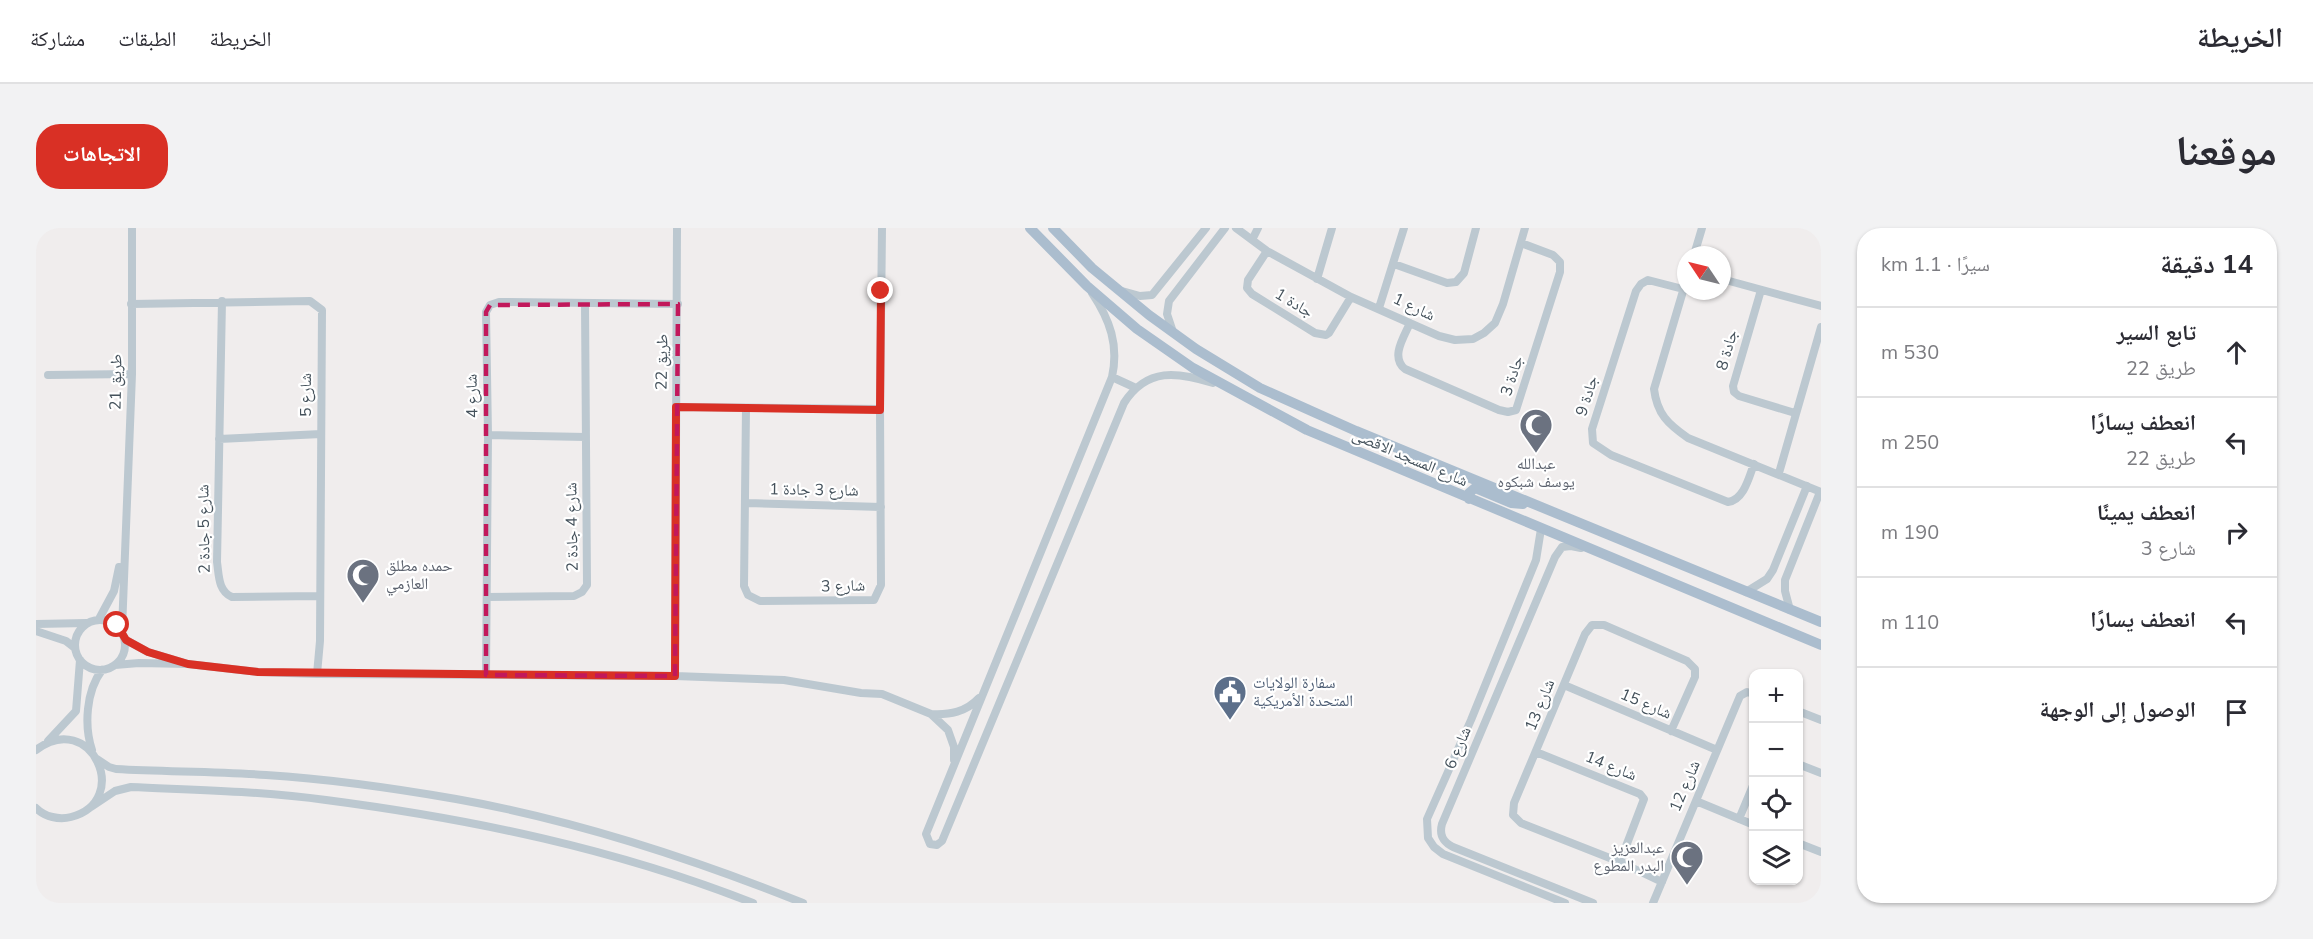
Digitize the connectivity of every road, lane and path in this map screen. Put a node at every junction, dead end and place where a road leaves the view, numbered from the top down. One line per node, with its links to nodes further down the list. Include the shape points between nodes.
1 (132, 228): 31 (street, طريق 21)
2 (677, 228): 33 (street, طريق 22)
3 (882, 228): 46 (street, شارع 3)
4 (1024, 228): 16 (street)
5 (1030, 228): 16 (main road, شارع المسجد الاقصى)
6 (1053, 228): 26 (main road, شارع المسجد الاقصى)
7 (1206, 228): 26 (street, via 1152,295 1140,296)
8 (1225, 228): 38 (street, via 1169,302 1167,314)
9 (1236, 228): 17 (street, شارع 1)
10 (1258, 228): 17 (street)
11 (1332, 228): 22 (street)
12 (1404, 228): 21 (street)
13 (1476, 228): 21 (street, via 1464,273 1456,282 1447,283)
14 (1525, 228): 18 (street, شارع 1)
15 (1702, 228): 19 (street)
16 (1041, 240): 25 (main road, شارع المسجد الاقصى)
17 (1252, 240): 20 (street, شارع 1)
18 (1521, 243): 36 (street, شارع 1, via 1495,323 1484,333 1473,339 1455,340); 36 (street, جادة 3, via 1553,255 1560,262 1516,410 1498,410 1405,369 1397,357)
19 (1697, 246)
20 (1267, 251): 22 (street, شارع 1); 28 (street, جادة 1, via 1247,288 1315,333 1329,333)
21 (1394, 264): 35 (street)
22 (1317, 279): 28 (street, شارع 1)
23 (1731, 282): 27 (street)
24 (1677, 284): 54 (street, جادة 9, via 1648,280 1636,291 1592,429 1593,443 1611,455 1728,502 1741,496)
25 (1087, 286): 41 (street, via 1111,327 1115,357); 42 (main road, شارع المسجد الاقصى, via 1137,329)
26 (1117, 289): 38 (main road, شارع المسجد الاقصى)
27 (1761, 290): 34 (street); 47 (street, جادة 8, via 1732,386 1739,396)
28 (1351, 297): 35 (street, شارع 1)
29 (1681, 300): 54 (street, via 1654,389 1656,405 1670,426 1688,438)
30 (222, 301): 31 (street, شارع 5); 50 (street, شارع 5, via 310,301 322,310); 53 (street, شارع 5 جادة 2)
31 (131, 304): 39 (street, طريق 21)
32 (585, 304): 33 (street, شارع 4); 51 (street, شارع 4, via 490,305 486,312); 52 (street, شارع 4 جادة 2)
33 (678, 304): 44 (street, طريق 22)
34 (1821, 306)
35 (1379, 308): 36 (street, شارع 1)
36 (1410, 323)
37 (1821, 327): 47 (street)
38 (1173, 332): 49 (main road, شارع المسجد الاقصى, via 1260,388)
39 (132, 374): 40 (street); 63 (street, طريق 21)
40 (48, 375)
41 (1112, 377): 43 (street); 67 (street)
42 (1225, 387): 43 (street, via 1177,374 1160,376); 48 (main road, شارع المسجد الاقصى)
43 (1136, 388): 69 (street, via 1124,403)
44 (676, 407): 45 (street); 90 (street, طريق 22)
45 (746, 408): 46 (street); 59 (street, شارع 3)
46 (880, 410): 61 (street, شارع 3)
47 (1795, 412): 55 (street)
48 (1307, 430): 49 (main road, via 1315,429 1348,441); 58 (main road, شارع المسجد الاقصى)
49 (1356, 431): 60 (main road, شارع المسجد الاقصى)
50 (321, 434): 53 (street); 70 (street, شارع 5)
51 (488, 435): 52 (street); 71 (street, شارع 4)
52 (586, 437): 71 (street, شارع 4 جادة 2, via 586,585 582,592 574,596)
53 (219, 439): 70 (street, شارع 5 جادة 2, via 217,562 225,594)
54 (1754, 464): 55 (street)
55 (1779, 473): 56 (street)
56 (1807, 486): 57 (street); 68 (street, via 1773,570 1767,579)
57 (1821, 492): 72 (street, via 1785,580)
58 (1469, 499): 60 (main road, via 1475,488 1511,503); 62 (main road, شارع المسجد الاقصى)
59 (747, 503): 61 (street, شارع 3 جادة 1); 61 (street, شارع 3, via 744,586 748,595 760,602 874,600 881,585)
60 (1533, 504): 68 (main road, شارع المسجد الاقصى)
61 (881, 507)
62 (1541, 529): 64 (main road, شارع المسجد الاقصى); 65 (street, شارع 6)
63 (126, 537): 73 (street, طريق 21, via 114,591); 77 (street, طريق 21)
64 (1592, 550): 66 (street, شارع 6, via 1562,548); 79 (main road, شارع المسجد الاقصى)
65 (1531, 573): 66 (street); 118 (street, شارع 6, via 1427,819 1428,838 1436,849)
66 (1546, 579): 116 (street, شارع 6, via 1441,827 1446,842)
67 (1027, 587): 69 (street, via 1039,588); 92 (street)
68 (1746, 592): 72 (main road, شارع المسجد الاقصى)
69 (1045, 594): 106 (street, via 942,841 933,845 926,834)
70 (319, 596): 88 (street, شارع 5)
71 (487, 597): 89 (street, شارع 4)
72 (1790, 610): 74 (main road, شارع المسجد الاقصى)
73 (99, 619): 75 (street); 77 (street)
74 (1821, 622)
75 (87, 623): 76 (street); 83 (street, via 77,634)
76 (36, 624)
77 (122, 630): 81 (street)
78 (36, 631): 83 (street)
79 (1796, 634): 80 (main road, via 1810,633); 82 (main road, شارع المسجد الاقصى)
80 (1821, 638)
81 (126, 640): 85 (street, via 148,652); 86 (street, via 124,654)
82 (1821, 645)
83 (75, 648): 84 (street)
84 (80, 660): 87 (street, via 90,668); 94 (street)
85 (188, 664): 86 (street); 88 (street)
86 (115, 666): 87 (street)
87 (102, 670): 95 (street)
88 (317, 674): 89 (street)
89 (486, 675): 90 (street)
90 (675, 676): 97 (street, via 784,680 882,694)
91 (1564, 685): 99 (street, شارع 15); 99 (street, شارع 13, via 1585,634 1592,625 1604,625 1695,669); 103 (street, شارع 13)
92 (985, 689): 97 (street, via 963,710); 106 (street)
93 (1749, 693): 102 (street, شارع 12, via 1740,696)
94 (78, 698): 95 (street); 100 (street, via 76,711)
95 (90, 700): 104 (street, via 86,734)
96 (1803, 713): 98 (street)
97 (931, 714): 106 (street, via 944,724 952,738)
98 (1820, 718)
99 (1671, 731): 102 (street, شارع 15)
100 (46, 743): 101 (street); 104 (street, via 73,740)
101 (36, 750)
102 (1717, 750): 109 (street, شارع 12)
103 (1536, 752): 117 (street, شارع 13, via 1514,803 1513,815 1521,823); 117 (street, شارع 14, via 1644,799)
104 (95, 756): 110 (street, via 102,782); 121 (street, via 116,769 266,775 456,799 580,826 723,871)
105 (1803, 766): 107 (street)
106 (953, 769)
107 (1821, 773)
108 (1749, 795): 112 (street)
109 (1696, 801): 112 (street); 119 (street, شارع 12)
110 (91, 807): 111 (street, via 66,819); 120 (street, via 115,791 131,787 337,801 555,839)
111 (37, 809)
112 (1739, 819): 113 (street)
113 (1749, 823)
114 (1803, 845): 115 (street)
115 (1821, 852)
116 (1480, 857): 118 (street); 123 (street, شارع 6)
117 (1620, 862): 119 (street, شارع 13)
118 (1476, 867): 122 (street, شارع 6)
119 (1662, 882): 124 (street, شارع 12)
120 (753, 903)
121 (803, 903)
122 (1565, 903)
123 (1593, 903)
124 (1653, 903)

